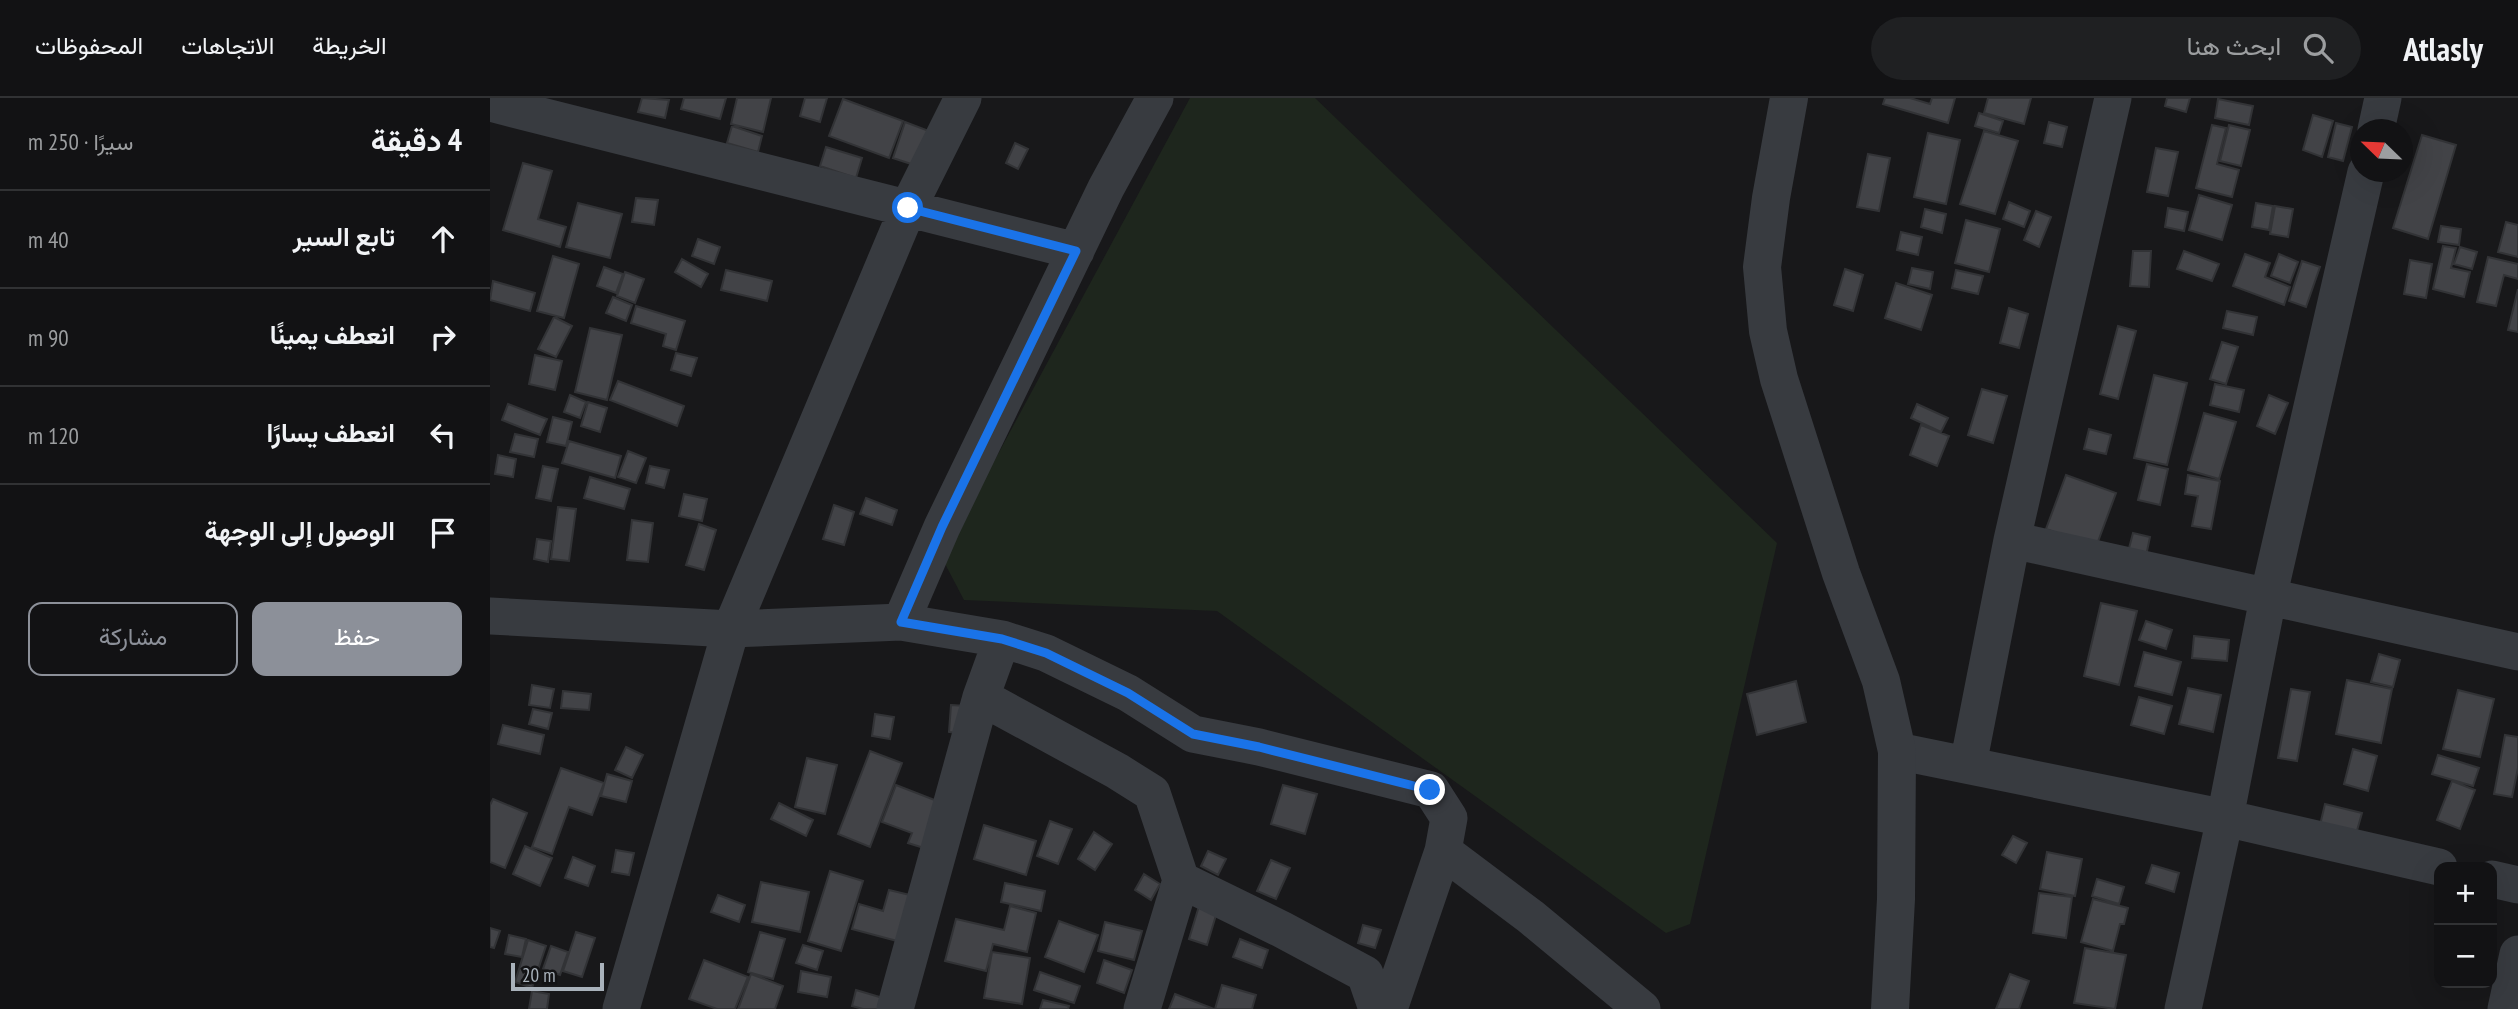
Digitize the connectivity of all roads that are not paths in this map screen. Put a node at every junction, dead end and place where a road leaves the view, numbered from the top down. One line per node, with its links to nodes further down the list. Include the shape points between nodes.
1 (963, 98): 9 (street)
2 (1155, 98): 10 (street)
3 (1789, 98): 19 (street, via 1762,267 1768,331 1840,573 1881,681)
4 (2113, 98): 11 (street)
5 (2383, 98): 7 (street)
6 (494, 110): 9 (street)
7 (2378, 119)
8 (2364, 182): 12 (street)
9 (908, 208): 10 (street); 15 (street)
10 (1076, 251): 14 (street)
11 (2012, 540): 12 (street); 20 (street)
12 (2268, 598): 17 (street); 21 (street)
13 (490, 616): 15 (street)
14 (901, 622): 15 (street); 16 (street)
15 (731, 629): 28 (street)
16 (1002, 639): 18 (street); 22 (street, via 1046,653 1116,687 1193,734 1430,790 1449,818)
17 (2518, 652)
18 (981, 697): 24 (street, via 1152,793); 29 (street)
19 (1897, 751): 20 (street); 34 (street)
20 (1968, 765): 21 (street)
21 (2225, 818): 23 (street); 35 (street)
22 (1443, 851): 32 (street); 33 (street)
23 (2434, 866)
24 (1181, 880): 30 (street); 31 (street, via 1365,974)
25 (2497, 880): 26 (street)
26 (2518, 886)
27 (2518, 954): 36 (street)
28 (621, 1009)
29 (895, 1009)
30 (1142, 1009)
31 (1377, 1009)
32 (1390, 1009)
33 (1642, 1009)
34 (1890, 1009)
35 (2183, 1009)
36 (2506, 1009)

